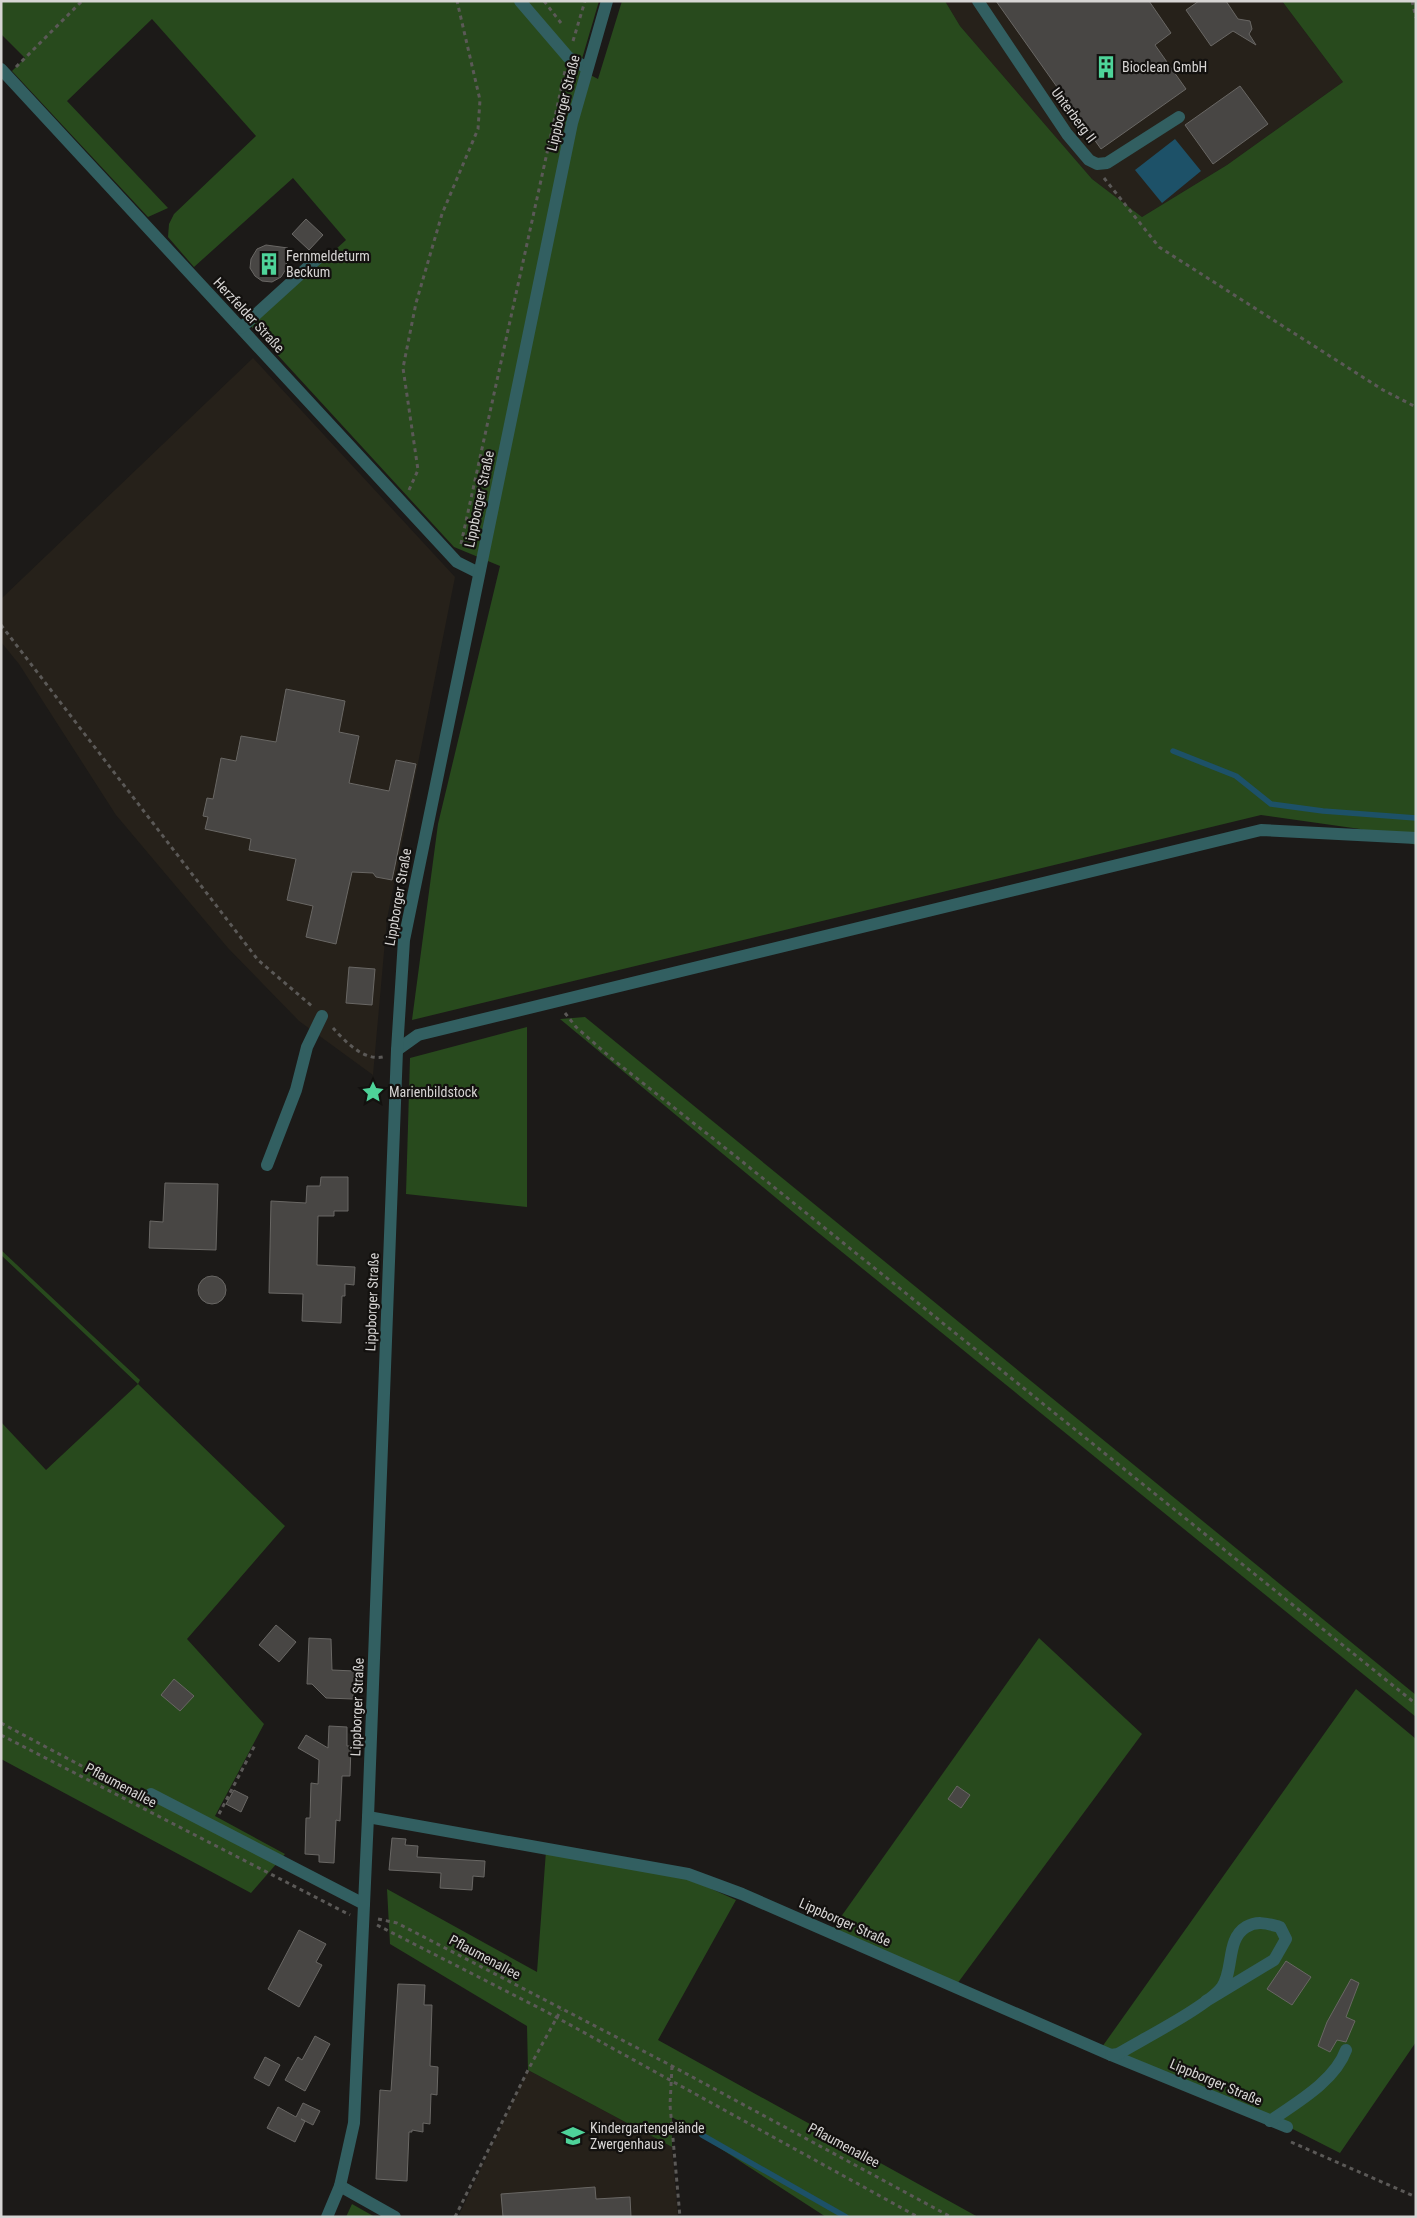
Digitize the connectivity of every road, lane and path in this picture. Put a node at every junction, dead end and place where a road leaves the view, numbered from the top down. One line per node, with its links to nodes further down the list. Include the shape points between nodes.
1 (82, 1): 11 (path)
2 (457, 1): 17 (path, via 480,100 478,129 442,214 416,303 402,368 418,470)
3 (520, 1): 9 (street)
4 (585, 1): 9 (path)
5 (607, 1): 10 (street, Lippborger Straße)
6 (978, 1): 13 (street, Unterberg II, via 1067,134)
7 (1412, 1): 8 (path)
8 (1416, 18)
9 (568, 57): 10 (street); 18 (path)
10 (587, 68): 19 (street, Lippborger Straße, via 572,123)
11 (4, 73): 15 (street, Herzfelder Straße)
12 (1179, 117): 13 (street, Unterberg II, via 1107,164)
13 (1089, 160): 16 (path, via 1159,246 1383,390)
14 (318, 258): 15 (street)
15 (241, 328): 17 (street, Herzfelder Straße)
16 (1416, 407)
17 (403, 504): 18 (street, Herzfelder Straße)
18 (457, 562): 19 (street, Herzfelder Straße)
19 (479, 574): 24 (street, Lippborger Straße, via 404,940)
20 (1, 624): 23 (path, via 258,960)
21 (1416, 838): 22 (street, via 1261,830)
22 (561, 1001): 24 (street, via 418,1035); 26 (path, via 576,1027 611,1058)
23 (322, 1016): 24 (path, via 366,1056 384,1057); 25 (street, via 307,1047 296,1090)
24 (397, 1050): 31 (street, Lippborger Straße)
25 (267, 1165)
26 (1416, 1704)
27 (1, 1723): 30 (path)
28 (1, 1735): 34 (path, Pflaumenallee, via 343,1914)
29 (255, 1746): 32 (path)
30 (148, 1796): 32 (street)
31 (368, 1817): 33 (street, Lippborger Straße); 39 (street, Lippborger Straße, via 688,1874 742,1894)
32 (213, 1826): 33 (street)
33 (364, 1904): 34 (street, Lippborger Straße)
34 (364, 1918): 36 (path, Pflaumenallee, via 397,1922); 37 (path); 45 (street, Lippborger Straße, via 354,2123)
35 (1206, 2000): 35 (street, via 1274,1960 1286,1939 1280,1927 1261,1922 1245,1927 1234,1943 1223,1986); 39 (street, via 1118,2054)
36 (561, 2010): 37 (path); 40 (path, Pflaumenallee)
37 (557, 2018): 41 (path); 49 (path)
38 (1346, 2050): 42 (street, via 1342,2062 1315,2088)
39 (1111, 2055): 42 (street, Lippborger Straße)
40 (672, 2066): 41 (path); 52 (path, Pflaumenallee)
41 (671, 2080): 50 (path, via 670,2105); 51 (path)
42 (1270, 2121): 43 (street, Lippborger Straße)
43 (1287, 2127)
44 (1290, 2141): 46 (path)
45 (340, 2186): 47 (street, Lippborger Straße); 48 (street)
46 (1416, 2197)
47 (327, 2217)
48 (395, 2217)
49 (455, 2217)
50 (680, 2217)
51 (918, 2217)
52 (951, 2217)

